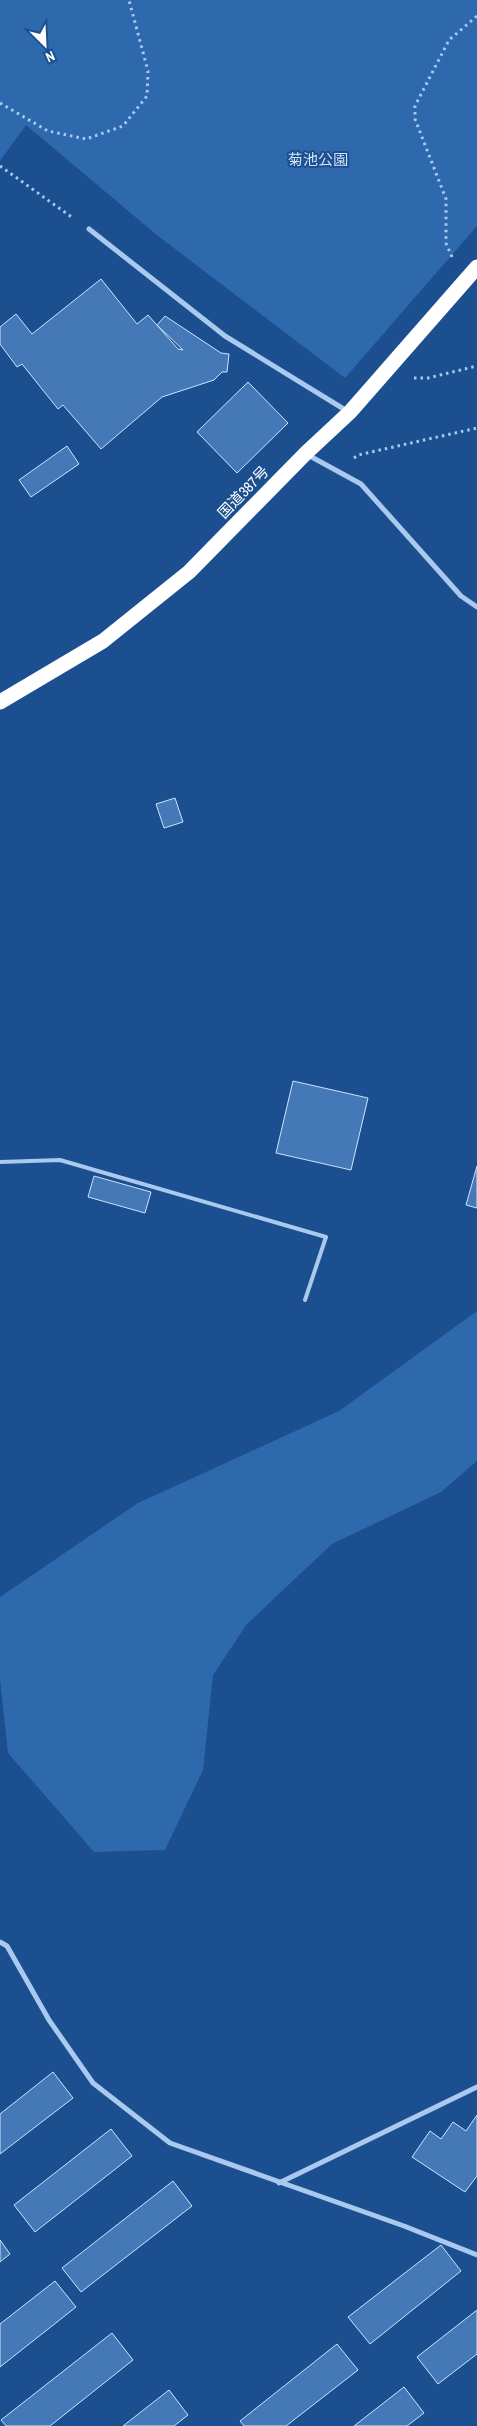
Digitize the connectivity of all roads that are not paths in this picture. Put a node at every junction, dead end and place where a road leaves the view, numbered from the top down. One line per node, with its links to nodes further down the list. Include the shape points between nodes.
1 (89, 229): 3 (street, via 225,336)
2 (477, 267): 3 (highway, 国道387号)
3 (350, 412): 4 (highway, 国道387号)
4 (306, 453): 5 (street, via 361,484 461,596); 6 (highway, 国道387号, via 189,572 103,641)
5 (477, 607)
6 (0, 702)
7 (0, 1162): 8 (lane, via 60,1160 326,1236)
8 (305, 1300)
9 (0, 1942): 11 (street, via 7,1946 49,2020 93,2083 170,2143)
10 (477, 2087): 11 (street)
11 (279, 2183): 12 (street)
12 (477, 2255)

